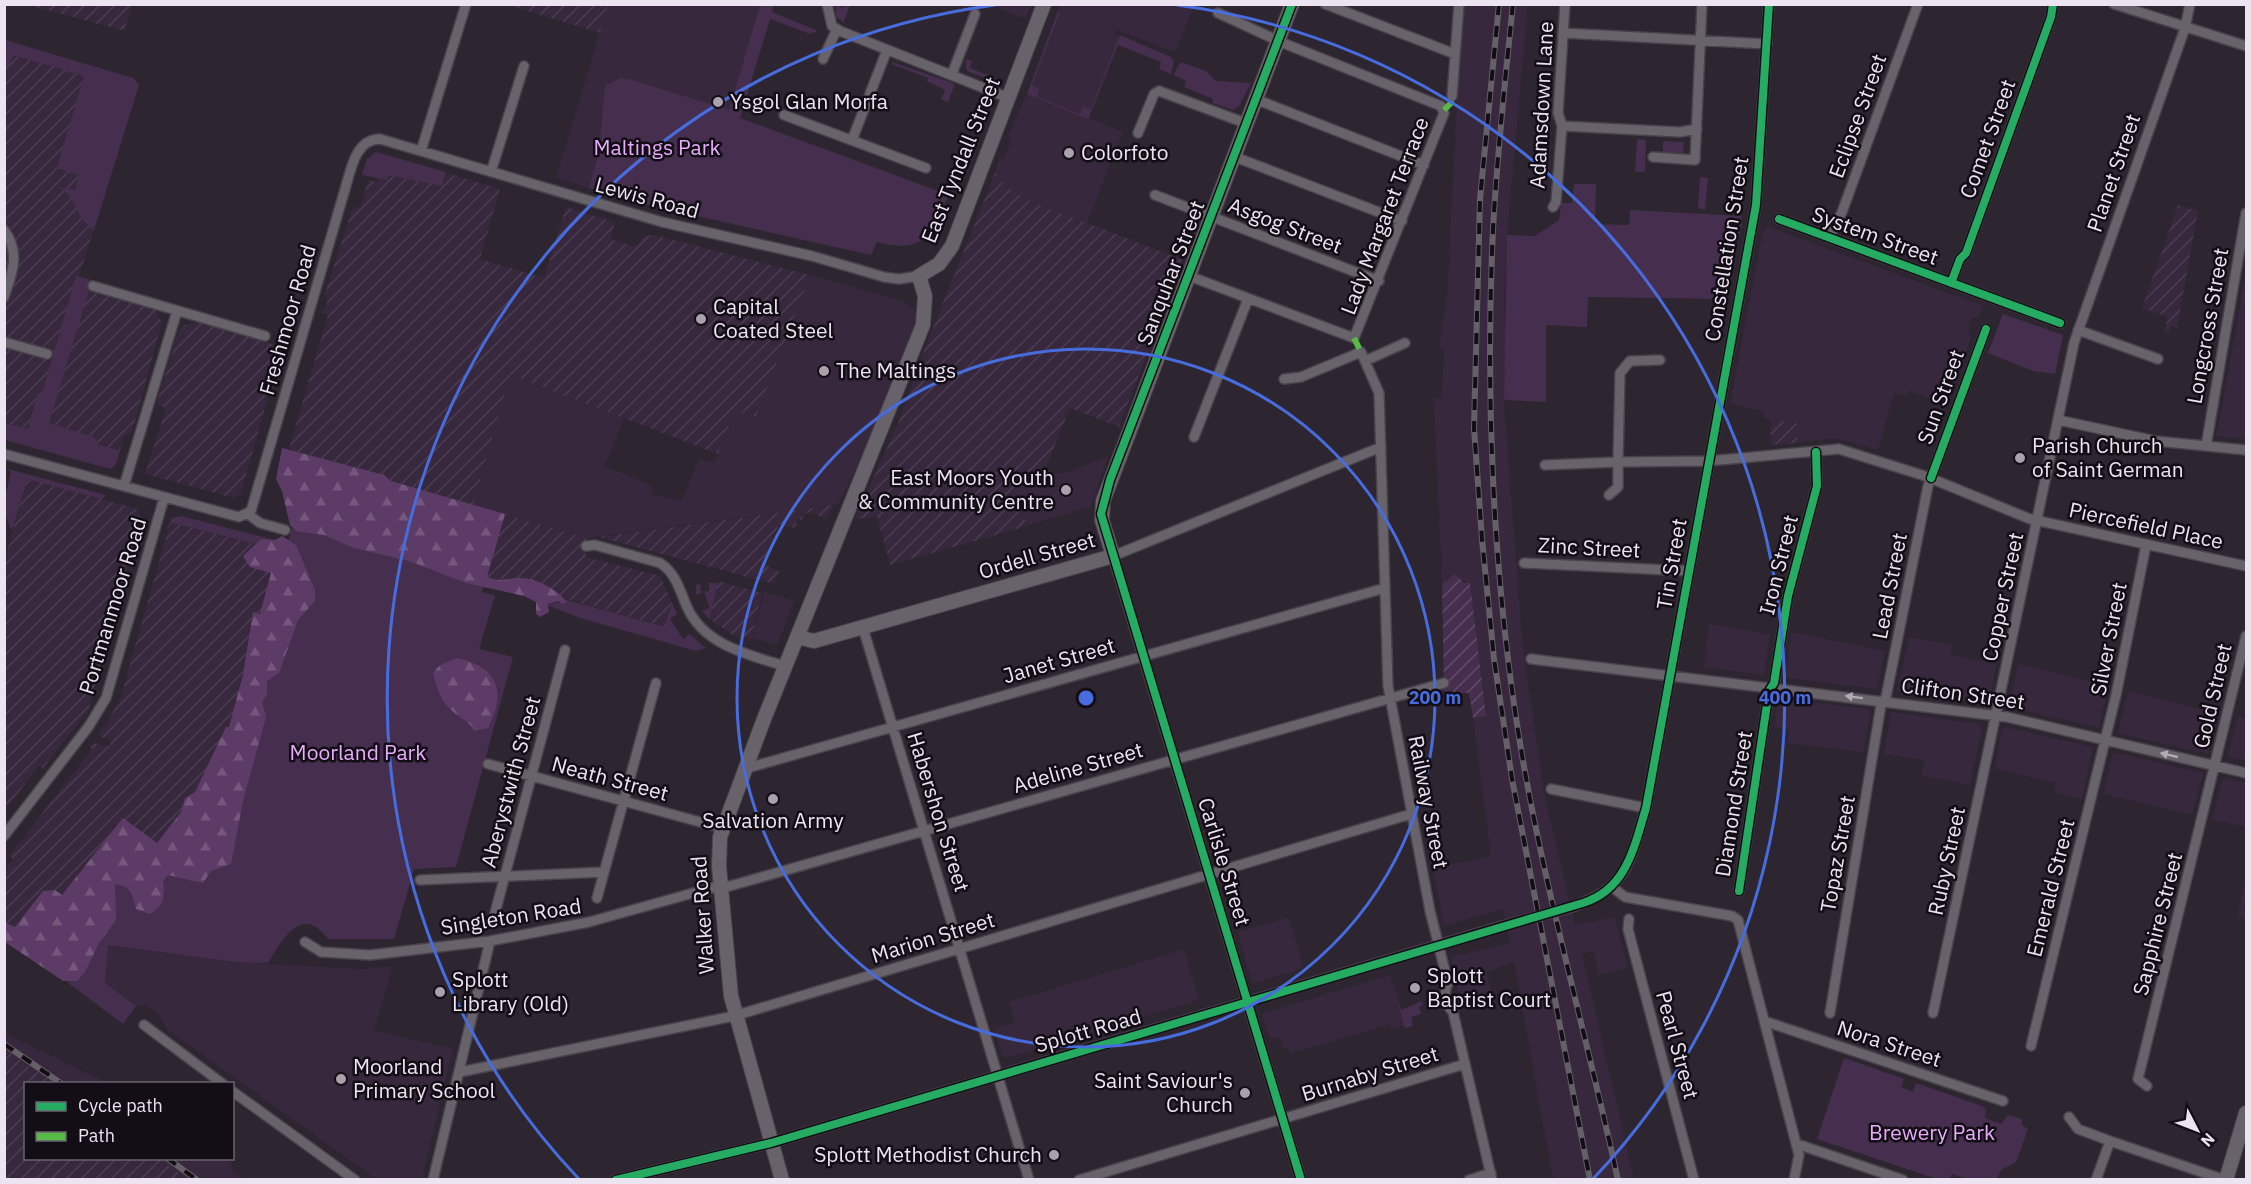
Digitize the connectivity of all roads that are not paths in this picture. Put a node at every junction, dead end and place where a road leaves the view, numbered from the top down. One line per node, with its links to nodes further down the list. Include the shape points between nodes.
1 (466, 4): 38 (street)
2 (827, 4): 17 (street, via 827,15)
3 (1044, 4): 29 (street, East Tyndall Street)
4 (1292, 4): 19 (street, Sanquhar Street)
5 (1325, 4): 24 (street)
6 (1459, 4): 24 (street)
7 (1565, 4): 18 (street, Adamsdown Lane)
8 (1702, 4): 20 (street)
9 (1769, 4): 21 (street, Constellation Street)
10 (1918, 4): 51 (street, Eclipse Street)
11 (2053, 4): 55 (street, Comet Street, via 1966,253)
12 (2114, 4): 16 (street)
13 (2190, 4): 16 (street, Planet Street)
14 (1218, 13): 19 (street)
15 (975, 14): 27 (street)
16 (2185, 28): 22 (street); 62 (street, Planet Street)
17 (837, 29): 23 (street); 25 (street)
18 (1563, 33): 20 (street); 33 (street, Adamsdown Lane, via 1557,113)
19 (1278, 40): 30 (street, Sanquhar Street); 41 (street, Lady Margaret Terrace, via 1441,106 1444,113)
20 (1700, 40): 21 (street); 34 (street)
21 (1767, 44): 78 (street, Constellation Street, via 1756,205)
22 (2247, 46)
23 (887, 50): 27 (street); 37 (street)
24 (1455, 54): 28 (street)
25 (824, 59)
26 (524, 66): 43 (street)
27 (952, 74): 29 (street)
28 (1452, 96)
29 (1009, 98): 52 (street, East Tyndall Street, via 952,246 939,264)
30 (1255, 99): 32 (street, Sanquhar Street); 41 (street)
31 (784, 115): 37 (street)
32 (1248, 124): 35 (street, via 1159,91 1154,94); 39 (street, Sanquhar Street)
33 (1562, 126): 34 (street, via 1680,132); 45 (street, Adamsdown Lane)
34 (1697, 129): 40 (street, via 1695,160)
35 (1138, 133)
36 (369, 140): 38 (street, Lewis Road, via 380,139); 85 (street, Freshmoor Road, via 358,152 343,196 254,507)
37 (852, 140): 42 (street)
38 (421, 151): 43 (street, Lewis Road)
39 (1234, 157): 47 (street, Sanquhar Street); 49 (street)
40 (1653, 158)
41 (1424, 165): 49 (street, Lady Margaret Terrace)
42 (926, 168)
43 (491, 172): 52 (street, Lewis Road, via 636,215 848,268 899,279)
44 (1155, 195): 47 (street, Asgog Street)
45 (1553, 207)
46 (2247, 213): 73 (street, Longcross Street)
47 (1211, 217): 53 (street, Sanquhar Street); 54 (street, Asgog Street)
48 (1779, 219): 51 (street, System Street)
49 (1402, 221): 54 (street, Lady Margaret Terrace)
50 (4, 230): 57 (street, via 13,244 15,258)
51 (1829, 238): 55 (street, System Street)
52 (919, 276): 97 (street, Walker Road, via 925,296 923,325)
53 (1189, 276): 58 (street); 90 (street, Sanquhar Street, via 1103,501 1102,520)
54 (1379, 281): 58 (street, Lady Margaret Terrace, via 1354,338)
55 (1951, 283): 60 (street, System Street)
56 (93, 286): 59 (street)
57 (4, 297)
58 (1248, 299): 72 (street)
59 (177, 311): 63 (street); 82 (street, Portmanmoor Road)
60 (2060, 323)
61 (1986, 329): 81 (street, Sun Street)
62 (2078, 330): 68 (street); 71 (street, Planet Street)
63 (265, 336)
64 (4, 342): 66 (street)
65 (1405, 342): 67 (street)
66 (47, 354)
67 (1363, 356): 70 (street); 74 (street, Railway Street, via 1379,393)
68 (2158, 359)
69 (1660, 360): 79 (street, via 1630,361 1620,373)
70 (1284, 379)
71 (2058, 420): 73 (street, via 2156,441); 86 (street, Copper Street)
72 (1194, 437)
73 (2206, 446): 75 (street)
74 (1382, 447): 90 (street, Ordell Street); 94 (street, Railway Street)
75 (2247, 450)
76 (1816, 452): 78 (street, Piercefield Place); 81 (street, Piercefield Place, via 1844,450); 105 (street, Iron Street, via 1817,491 1788,596)
77 (4, 454): 82 (street, Portmanmoor Road)
78 (1708, 461): 79 (street, Piercefield Place); 93 (street, Tin Street)
79 (1618, 462): 80 (street, Piercefield Place); 83 (street, via 1617,488)
80 (1545, 465)
81 (1931, 478): 86 (street, Piercefield Place); 107 (street, Lead Street)
82 (124, 486): 84 (street, Portmanmoor Road)
83 (1609, 495)
84 (164, 498): 85 (street, Portmanmoor Road, via 239,517); 123 (street, Portmanmoor Road, via 106,698)
85 (248, 514): 87 (street, Portmanmoor Road, via 260,523)
86 (2038, 521): 88 (street, Piercefield Place); 108 (street, Copper Street)
87 (285, 530)
88 (2146, 545): 92 (street, Piercefield Place); 110 (street, Silver Street)
89 (586, 546): 101 (street, via 595,545 665,566 694,619 715,640)
90 (1113, 556): 95 (street, Ordell Street); 99 (street, Carlisle Street)
91 (1524, 563): 93 (street, Zinc Street)
92 (2247, 566)
93 (1689, 571): 102 (street, Tin Street)
94 (1385, 588): 99 (street, Janet Street); 106 (street, Railway Street)
95 (863, 628): 97 (street, Ordell Street, via 814,640); 109 (street, Habershon Street)
96 (2247, 636): 113 (street, Gold Street)
97 (797, 637): 101 (street, Walker Road)
98 (565, 650): 116 (street, Aberystwith Street)
99 (1143, 656): 109 (street, Janet Street); 111 (street, Carlisle Street)
100 (1531, 659): 102 (street, Clifton Street)
101 (785, 666): 114 (street, Walker Road)
102 (1670, 674): 105 (street, Clifton Street); 119 (street, Tin Street)
103 (656, 683): 118 (street)
104 (1444, 683): 106 (street, Adeline Street)
105 (1771, 687): 107 (street, Clifton Street, one-way to 105); 130 (street, Diamond Street)
106 (1390, 698): 111 (street, Adeline Street); 120 (street, Railway Street)
107 (1884, 701): 108 (street, Clifton Street); 139 (street, Topaz Street)
108 (1996, 716): 110 (street, Clifton Street); 140 (street, Ruby Street)
109 (893, 727): 114 (street, Janet Street); 122 (street, Habershon Street)
110 (2106, 740): 113 (street, Clifton Street, one-way to 110); 144 (street, Emerald Street)
111 (1174, 760): 122 (street, Adeline Street); 125 (street, Carlisle Street)
112 (488, 764): 116 (street, Neath Street)
113 (2216, 766): 115 (street, Clifton Street); 149 (street, Sapphire Street, via 2138,1079)
114 (744, 769): 121 (street, Walker Road)
115 (2247, 773)
116 (531, 776): 118 (street, Neath Street); 126 (street, Aberystwith Street)
117 (1551, 789): 119 (street)
118 (624, 802): 121 (street, Neath Street); 124 (street)
119 (1646, 808): 129 (street, Tin Street, via 1629,863)
120 (1411, 813): 125 (street, Marion Street); 136 (street, Railway Street)
121 (722, 828): 128 (street, Walker Road, via 718,853)
122 (925, 831): 128 (street, Adeline Street); 137 (street, Habershon Street)
123 (4, 836)
124 (604, 872): 126 (street); 131 (street)
125 (1210, 874): 137 (street, Marion Street); 138 (street, Carlisle Street)
126 (504, 875): 127 (street); 133 (street, Aberystwith Street)
127 (420, 880)
128 (722, 887): 134 (street, Singleton Road, via 590,922); 141 (street, Walker Road)
129 (1612, 887): 136 (street, Splott Road, bridge, via 1598,898 1569,908); 142 (street, via 1625,897 1738,920)
130 (1739, 891)
131 (597, 898)
132 (1629, 919): 167 (street, Pearl Street)
133 (492, 924)
134 (490, 941): 135 (street, Singleton Road, via 370,955 321,952); 146 (street)
135 (305, 942)
136 (1438, 944): 138 (street, Splott Road); 145 (street, Railway Street, via 1448,983 1444,991 1447,1006 1453,1012)
137 (960, 948): 141 (street, Marion Street); 147 (street, Habershon Street)
138 (1247, 1002): 147 (street, Splott Road); 154 (street, Carlisle Street)
139 (1830, 1013)
140 (1933, 1013)
141 (734, 1016): 146 (street, Marion Street); 156 (street, Walker Road)
142 (1764, 1021): 151 (street, Nora Street); 157 (street)
143 (144, 1025): 148 (street)
144 (2031, 1046)
145 (1465, 1064): 154 (street, Burnaby Street); 158 (street, Railway Street)
146 (460, 1072): 160 (street)
147 (998, 1076): 156 (street, Splott Road); 163 (street, Habershon Street)
148 (222, 1082)
149 (2147, 1086)
150 (234, 1092): 159 (street)
151 (2003, 1101)
152 (2247, 1113): 171 (street)
153 (2069, 1118): 155 (street, via 2078,1129)
154 (1282, 1119): 164 (street, Burnaby Street); 165 (street, Carlisle Street)
155 (2110, 1141): 170 (street); 171 (street)
156 (771, 1143): 161 (street, Splott Road); 162 (street, Walker Road)
157 (1797, 1144): 168 (street, via 1799,1161); 169 (street)
158 (1492, 1176): 166 (street)
159 (355, 1179)
160 (433, 1179)
161 (616, 1179)
162 (782, 1179)
163 (1029, 1179)
164 (1078, 1179)
165 (1301, 1179)
166 (1469, 1179)
167 (1694, 1179)
168 (1794, 1179)
169 (1903, 1179)
170 (2096, 1179)
171 (2225, 1179)

